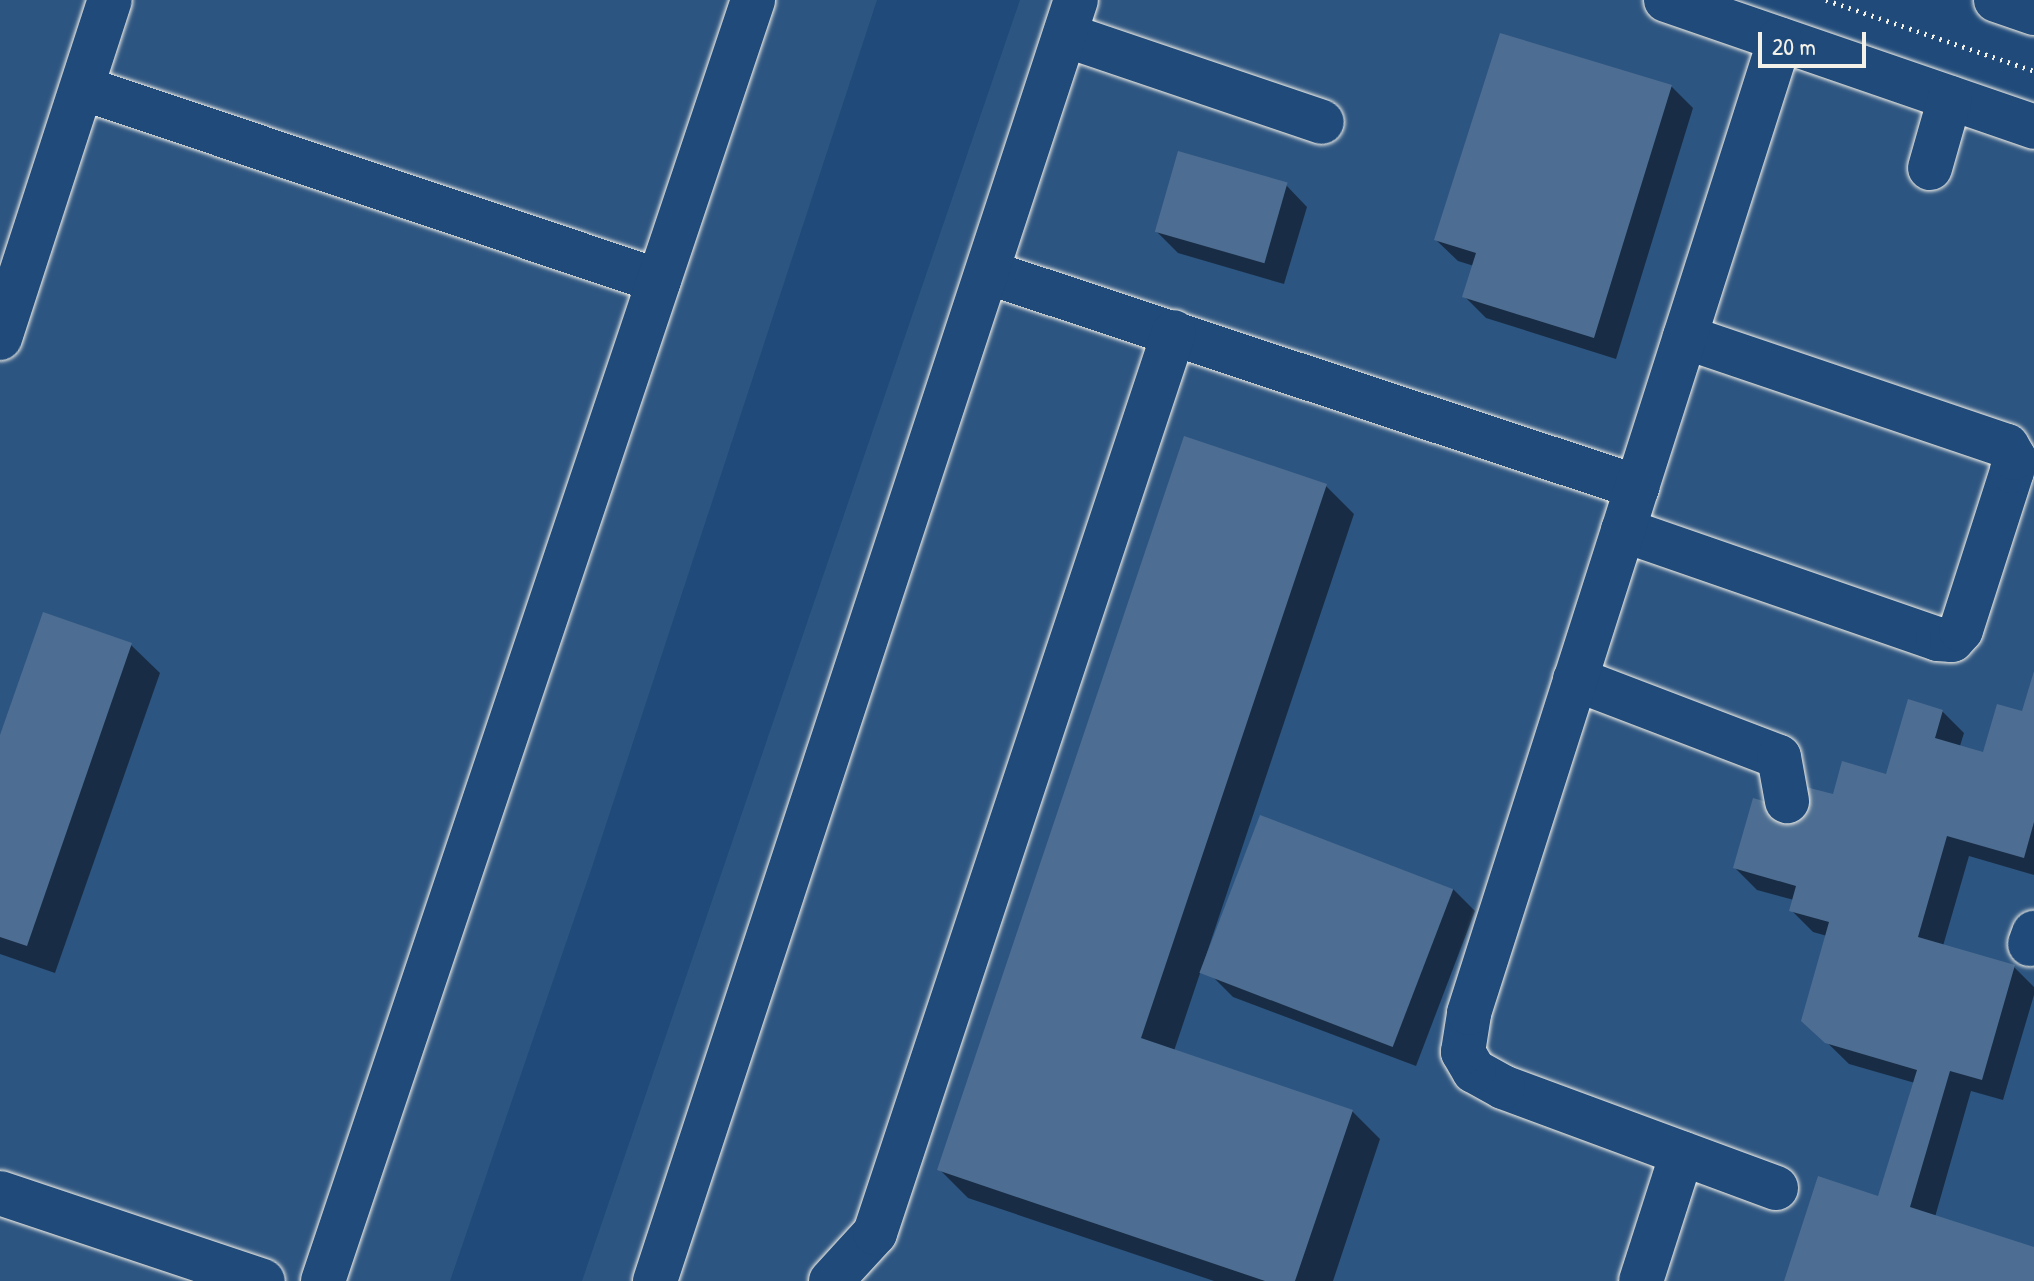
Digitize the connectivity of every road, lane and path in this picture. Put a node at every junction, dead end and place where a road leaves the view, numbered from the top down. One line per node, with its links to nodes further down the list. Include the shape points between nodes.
1 (110, 0): 10 (street)
2 (753, 0): 16 (street)
3 (1666, 0): 8 (street)
4 (1826, 0): 9 (path)
5 (1996, 0): 6 (street)
6 (2034, 13)
7 (1070, 17): 12 (street); 15 (street)
8 (1780, 39): 11 (street); 18 (street)
9 (2034, 71)
10 (82, 88): 16 (street); 19 (street)
11 (1950, 98): 13 (street); 14 (street)
12 (1322, 122)
13 (2033, 125)
14 (1930, 168)
15 (987, 272): 17 (street); 29 (street)
16 (659, 281): 28 (street)
17 (1174, 332): 20 (street); 30 (street, via 875,1233)
18 (1685, 337): 20 (street); 21 (street, via 2007,446 2014,458 1961,630 1952,640)
19 (0, 338)
20 (1637, 487): 21 (street)
21 (1623, 530): 22 (street)
22 (1575, 679): 23 (street, via 1779,757); 24 (street, via 1469,1013 1463,1052 1474,1071 1503,1087)
23 (1787, 801)
24 (1682, 1153): 25 (street); 31 (street)
25 (1776, 1188)
26 (0, 1193): 27 (street)
27 (263, 1281)
28 (323, 1281)
29 (655, 1281)
30 (831, 1281)
31 (1641, 1281)

